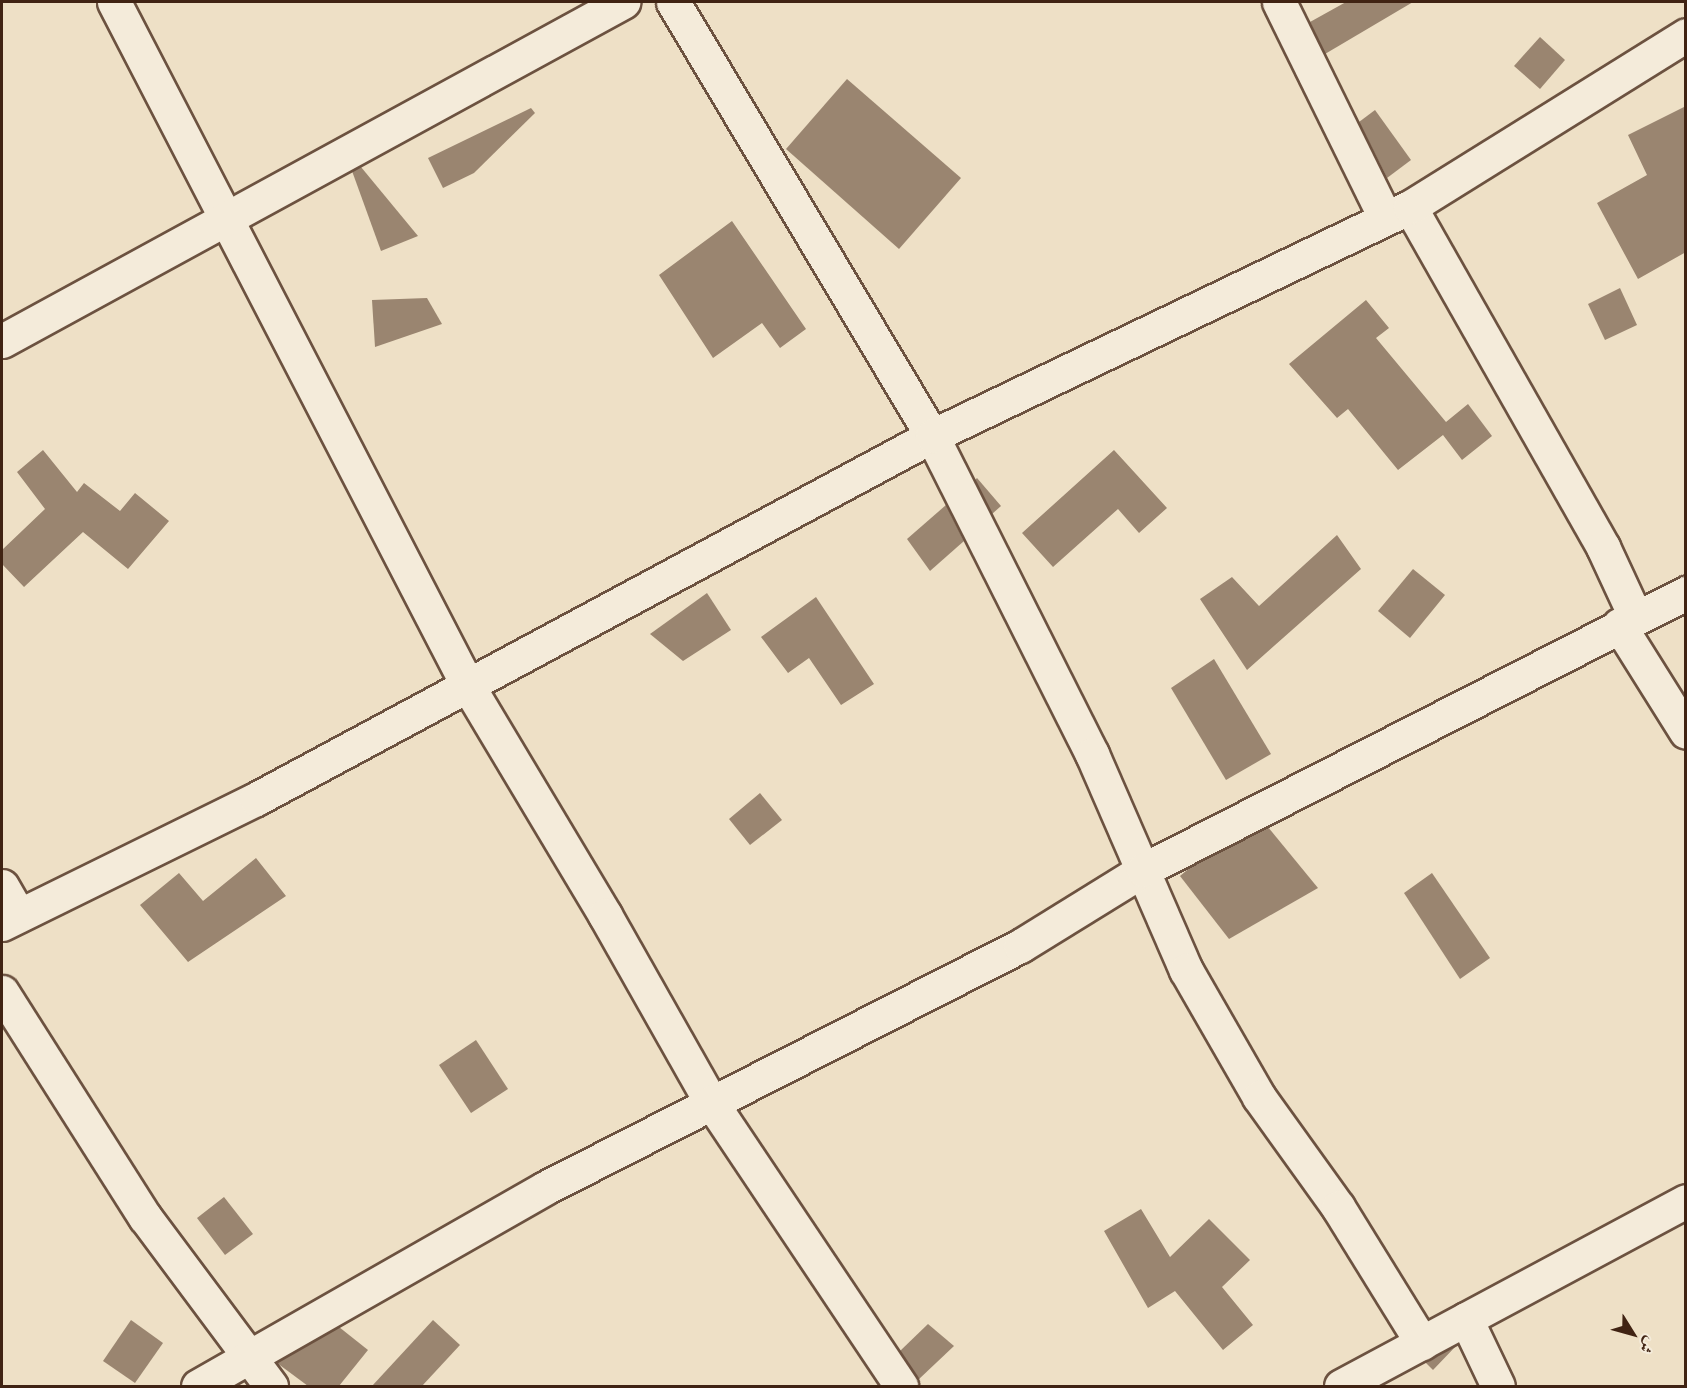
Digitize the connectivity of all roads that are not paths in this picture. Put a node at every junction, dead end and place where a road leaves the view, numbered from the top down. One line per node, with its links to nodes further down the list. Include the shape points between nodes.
1 (114, 2): 7 (street)
2 (623, 2): 7 (street)
3 (674, 2): 9 (street)
4 (1279, 2): 6 (street)
5 (1686, 35): 6 (street)
6 (1397, 212): 9 (street); 11 (street, via 1603,547)
7 (227, 219): 8 (street); 12 (street)
8 (2, 341)
9 (932, 436): 12 (street); 14 (street, via 1092,754)
10 (1686, 593): 11 (street)
11 (1627, 620): 13 (street); 14 (street)
12 (468, 686): 16 (street, via 256,800); 18 (street)
13 (1686, 732)
14 (1143, 870): 18 (street, via 1020,946); 21 (street, via 1185,969 1255,1089 1338,1207)
15 (2, 886): 16 (street)
16 (10, 919)
17 (2, 992): 22 (street, via 145,1217)
18 (711, 1102): 22 (street, via 544,1188); 25 (street)
19 (1686, 1201): 20 (street)
20 (1466, 1319): 21 (street); 27 (street)
21 (1422, 1343): 26 (street)
22 (250, 1358): 23 (street); 24 (street)
23 (198, 1386)
24 (271, 1386)
25 (901, 1386)
26 (1341, 1386)
27 (1498, 1386)

